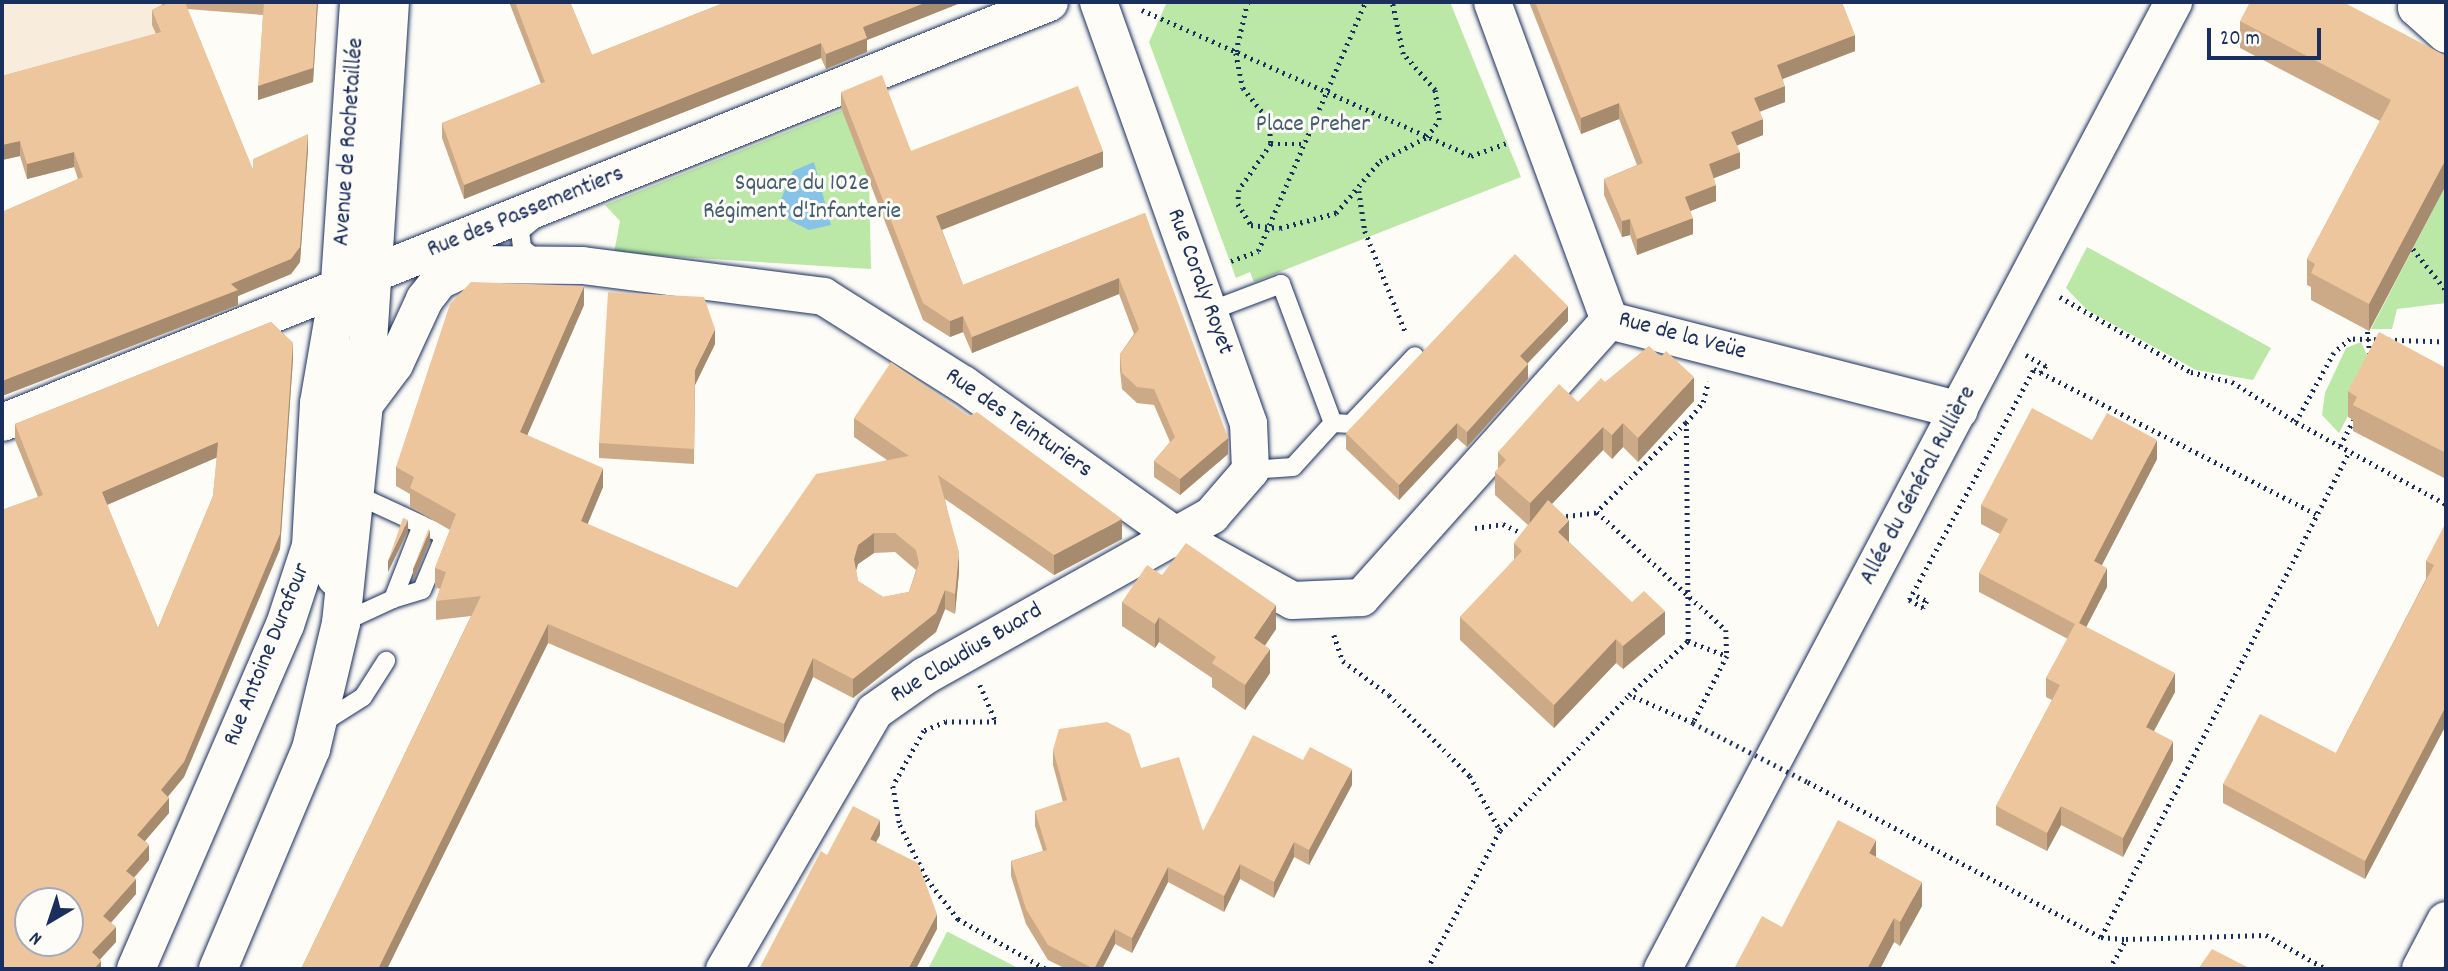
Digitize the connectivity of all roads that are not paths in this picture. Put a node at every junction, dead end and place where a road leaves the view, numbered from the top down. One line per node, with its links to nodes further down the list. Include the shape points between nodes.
1 (359, 2): 11 (street, Avenue de Rochetaillée)
2 (390, 2): 11 (street, Avenue de Rochetaillée)
3 (1049, 2): 9 (street, Rue des Passementiers)
4 (1098, 2): 12 (street, Rue Coraly Royet)
5 (1492, 2): 14 (street, Rue de la Veüe)
6 (2173, 2): 18 (street, Allée du Général Rullière)
7 (2423, 7): 8 (street)
8 (2446, 34)
9 (557, 200): 10 (lane, via 520,231 522,248); 11 (street, Rue des Passementiers)
10 (544, 265): 17 (street, Rue des Teinturiers, via 474,264 439,280); 24 (street, Rue des Teinturiers, via 822,296 963,384)
11 (357, 277): 13 (street, Rue des Passementiers); 15 (street, Rue Antoine Durafour); 17 (street, Rue Antoine Durafour)
12 (1224, 306): 20 (lane, via 1281,284); 21 (street, Rue Coraly Royet, via 1248,423)
13 (279, 308): 15 (street, via 308,317); 19 (street, Rue des Passementiers)
14 (1609, 320): 18 (street, Rue de la Veüe); 24 (street, Rue des Teinturiers, via 1362,597 1292,600)
15 (331, 336): 26 (street, via 342,358 331,543); 30 (street, Rue Antoine Durafour, via 319,402 311,546 285,625)
16 (1415, 356): 20 (lane, via 1351,424)
17 (364, 404): 22 (street, Rue Antoine Durafour)
18 (1959, 410): 33 (street, Allée du Général Rullière)
19 (2, 422)
20 (1333, 423): 21 (lane, via 1293,467)
21 (1250, 471): 24 (street, via 1211,515)
22 (355, 494): 23 (lane); 26 (street, Rue Antoine Durafour)
23 (422, 525): 25 (lane); 25 (lane, via 445,535 422,590)
24 (1176, 536): 32 (street, Rue Claudius Buard, via 964,652 874,711)
25 (393, 599): 26 (lane)
26 (341, 623): 28 (street, Rue Antoine Durafour)
27 (386, 661): 28 (lane, via 363,697)
28 (316, 726): 31 (street, Rue Antoine Durafour)
29 (2446, 921): 34 (street)
30 (136, 969)
31 (218, 969)
32 (724, 969)
33 (1662, 969)
34 (2421, 969)

